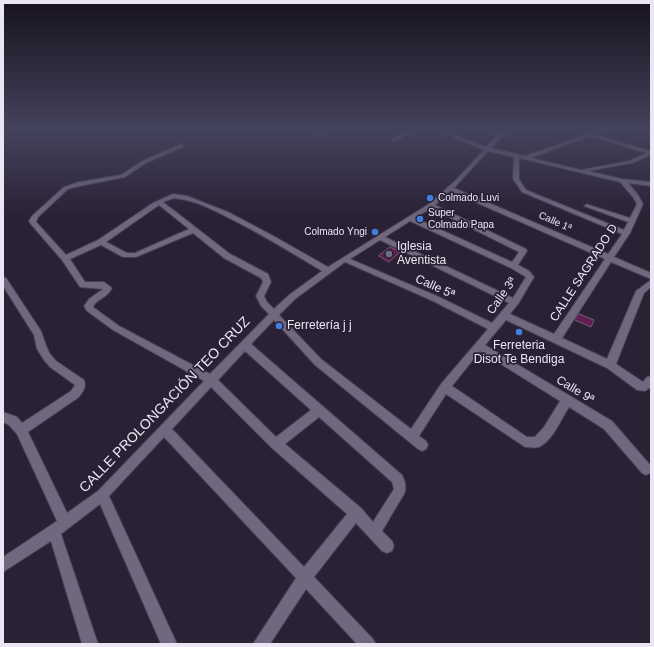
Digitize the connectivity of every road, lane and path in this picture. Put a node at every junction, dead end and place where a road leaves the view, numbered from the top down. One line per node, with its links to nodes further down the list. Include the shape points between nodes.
1 (151, 159): 19 (street, via 123,176 66,188 35,216 33,223)
2 (478, 159): 9 (street, CALLE PROLONGACIÓN TEO CRUZ)
3 (517, 159): 16 (street, via 515,175 517,183 524,191)
4 (536, 159): 6 (street)
5 (637, 159): 6 (street)
6 (580, 170): 7 (street)
7 (622, 181): 8 (street); 14 (street, CALLE SAGRADO D, via 640,204)
8 (651, 184)
9 (450, 189): 11 (street, CALLE PROLONGACIÓN TEO CRUZ); 20 (street, Calle 1ª)
10 (159, 202): 15 (street); 18 (street); 23 (street, via 173,196 194,199)
11 (431, 205): 13 (street, CALLE PROLONGACIÓN TEO CRUZ); 22 (street, via 523,251)
12 (586, 206): 14 (street)
13 (409, 218): 17 (street, CALLE PROLONGACIÓN TEO CRUZ); 22 (street, Calle 3ª)
14 (631, 221): 16 (street, CALLE SAGRADO D)
15 (194, 230): 18 (street, via 140,255 122,254); 29 (street, via 227,256 265,276 267,282 260,296)
16 (626, 233): 20 (street, CALLE SAGRADO D)
17 (380, 237): 21 (street, CALLE PROLONGACIÓN TEO CRUZ); 28 (street)
18 (101, 242): 19 (street)
19 (65, 258): 36 (street, via 83,285 104,285 108,288 104,294 90,302 90,309 116,328)
20 (611, 258): 24 (street, Calle 1ª); 32 (street, CALLE SAGRADO D)
21 (344, 259): 23 (street, CALLE PROLONGACIÓN TEO CRUZ); 31 (street, Calle 5ª)
22 (514, 266): 28 (street, Calle 3ª, via 530,277)
23 (328, 270): 29 (street, CALLE PROLONGACIÓN TEO CRUZ)
24 (651, 276)
25 (3, 280): 27 (street)
26 (651, 283): 35 (street, via 640,292)
27 (6, 291): 43 (street, via 38,334 47,357 80,383 75,394)
28 (515, 302): 30 (street, Calle 3ª)
29 (274, 314): 33 (street, CALLE PROLONGACIÓN TEO CRUZ); 44 (street, via 318,362)
30 (504, 315): 31 (street, Calle 3ª); 32 (street)
31 (494, 328): 34 (street, Calle 3ª)
32 (556, 339): 35 (street)
33 (245, 345): 36 (street, CALLE PROLONGACIÓN TEO CRUZ); 40 (street)
34 (478, 346): 38 (street, Calle 3ª); 39 (street, Calle 9ª)
35 (610, 366): 37 (street, via 641,387)
36 (211, 380): 42 (street, CALLE PROLONGACIÓN TEO CRUZ); 45 (street)
37 (651, 380)
38 (445, 387): 39 (street, via 525,442 537,442 548,431); 44 (street, Calle 3ª)
39 (567, 400): 47 (street, Calle 9ª, via 608,425)
40 (319, 410): 45 (street); 51 (street, via 398,479 400,490)
41 (3, 417): 43 (street, via 13,421)
42 (164, 429): 48 (street, CALLE PROLONGACIÓN TEO CRUZ); 54 (street)
43 (21, 430): 50 (street)
44 (412, 437): 46 (street)
45 (276, 444): 49 (street)
46 (422, 445)
47 (646, 469)
48 (102, 495): 50 (street, CALLE PROLONGACIÓN TEO CRUZ); 56 (street)
49 (356, 513): 51 (street); 54 (street)
50 (60, 527): 53 (street, CALLE PROLONGACIÓN TEO CRUZ); 55 (street)
51 (374, 532): 52 (street)
52 (387, 546)
53 (3, 564)
54 (305, 577): 57 (street); 58 (street)
55 (90, 644)
56 (168, 644)
57 (261, 644)
58 (368, 644)

